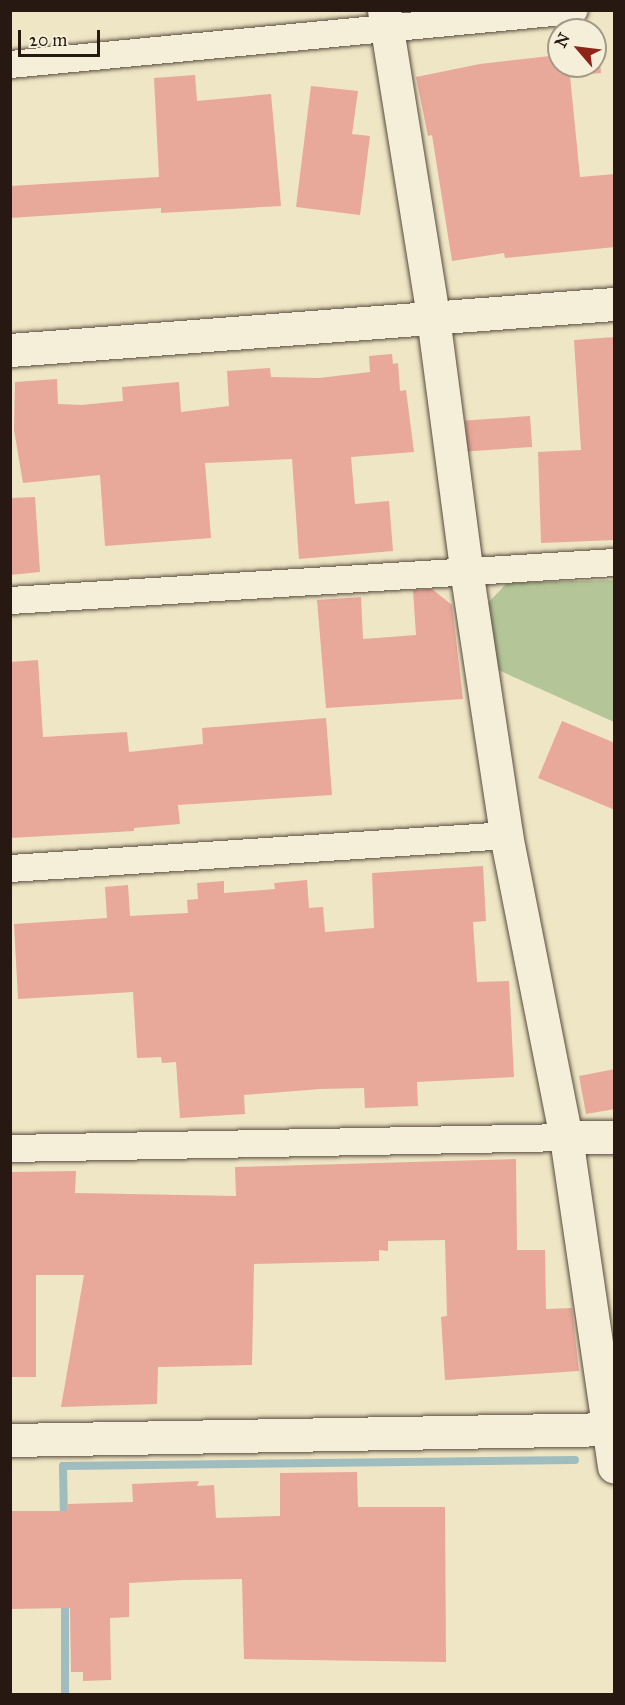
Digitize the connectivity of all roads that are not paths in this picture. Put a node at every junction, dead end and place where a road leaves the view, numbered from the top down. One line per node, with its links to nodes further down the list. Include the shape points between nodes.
1 (573, 10): 2 (street)
2 (386, 19): 3 (street); 5 (street)
3 (10, 64)
4 (615, 304): 5 (street)
5 (433, 317): 6 (street); 8 (street)
6 (10, 350)
7 (615, 562): 8 (street)
8 (466, 569): 9 (street); 10 (street)
9 (10, 600)
10 (506, 835): 11 (street); 12 (street)
11 (10, 868)
12 (566, 1137): 13 (street); 14 (street); 15 (street)
13 (615, 1137)
14 (10, 1148)
15 (611, 1429): 16 (street); 17 (street)
16 (10, 1440)
17 (615, 1467)

